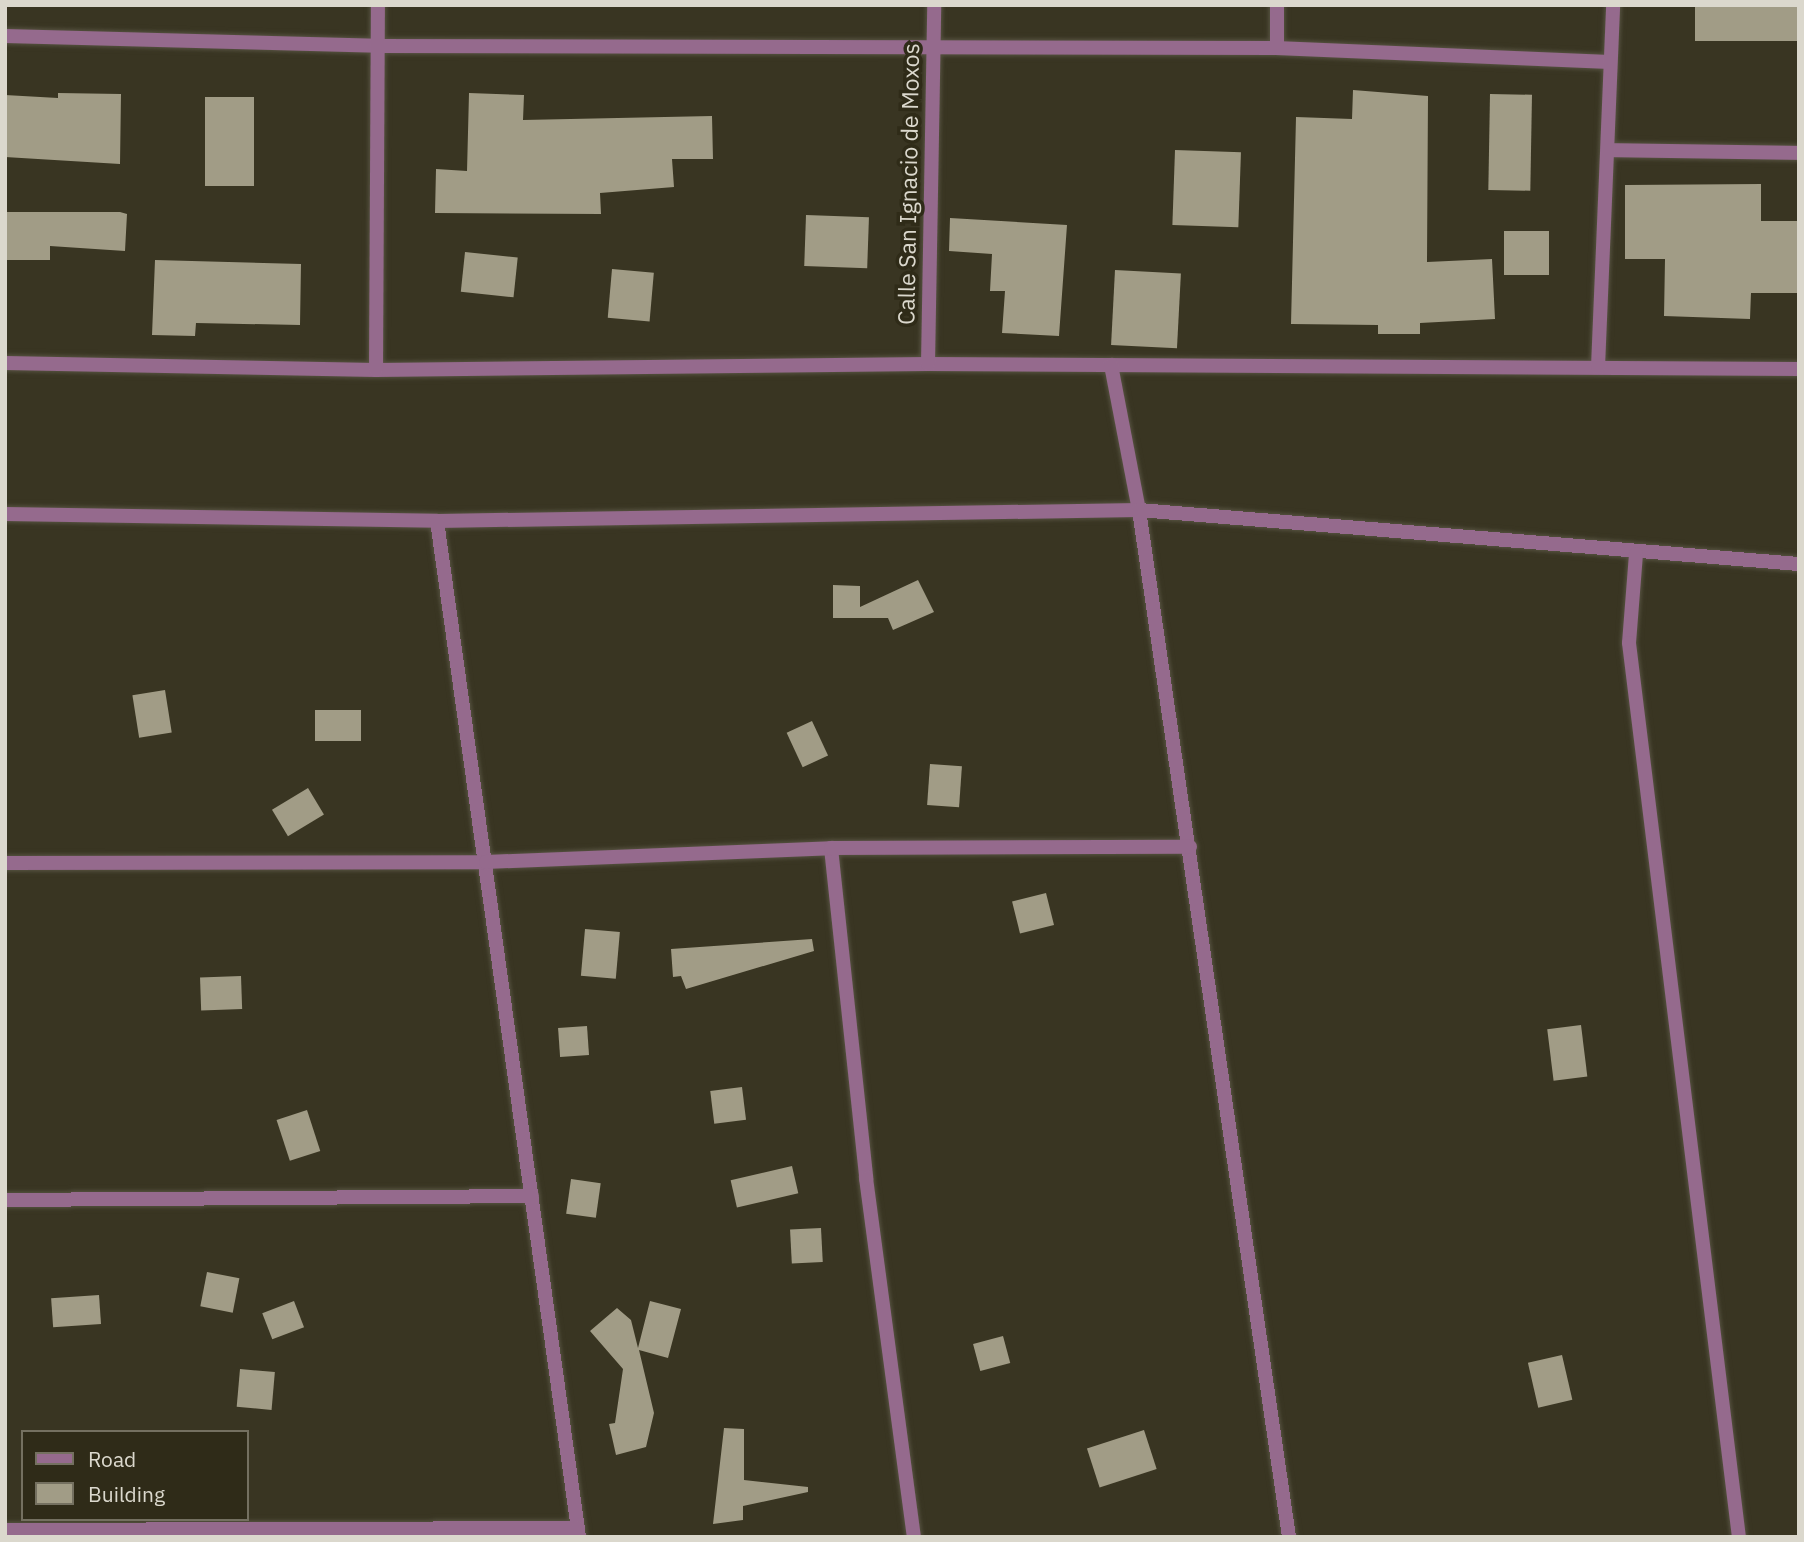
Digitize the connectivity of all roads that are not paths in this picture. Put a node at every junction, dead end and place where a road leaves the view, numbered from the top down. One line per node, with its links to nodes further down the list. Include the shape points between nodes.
1 (378, 5): 7 (street)
2 (934, 5): 6 (street, Calle San Ignacio de Moxos)
3 (1277, 5): 8 (street)
4 (1613, 5): 9 (street)
5 (5, 36): 7 (street)
6 (934, 45): 7 (street); 8 (street); 13 (street, Calle San Ignacio de Moxos)
7 (377, 46): 17 (street)
8 (1277, 48): 9 (street)
9 (1609, 62): 10 (street)
10 (1608, 150): 11 (street); 15 (street)
11 (1799, 153)
12 (5, 363): 17 (street)
13 (928, 364): 14 (street); 17 (street)
14 (1111, 365): 15 (street); 18 (street)
15 (1598, 366): 16 (street)
16 (1799, 369)
17 (376, 370)
18 (1139, 510): 20 (street); 21 (street); 23 (street)
19 (5, 514): 20 (street)
20 (438, 521): 25 (street)
21 (1636, 554): 22 (street); 33 (street, via 1629,643)
22 (1799, 564)
23 (1190, 847): 24 (street); 32 (street)
24 (831, 848): 25 (street); 31 (street, via 866,1178)
25 (486, 862): 26 (street); 27 (street)
26 (5, 863)
27 (532, 1196): 28 (street); 30 (street)
28 (5, 1200)
29 (5, 1530): 30 (street)
30 (579, 1533)
31 (914, 1537)
32 (1289, 1537)
33 (1739, 1537)

